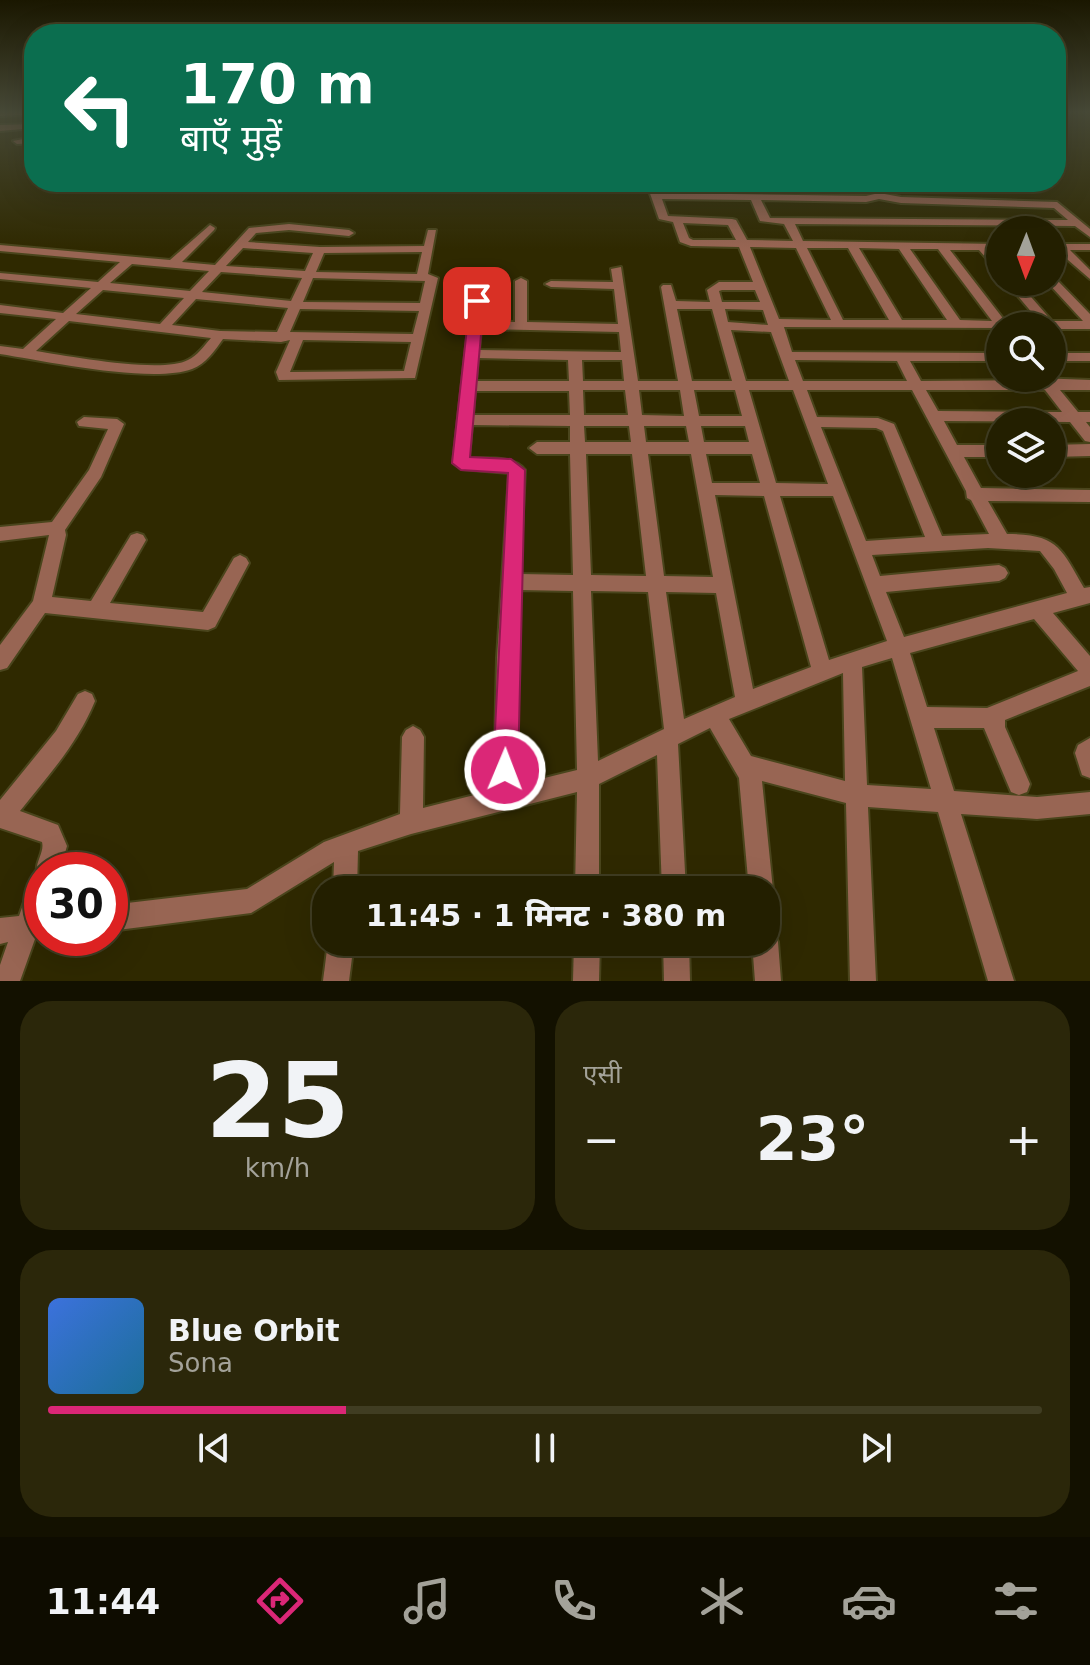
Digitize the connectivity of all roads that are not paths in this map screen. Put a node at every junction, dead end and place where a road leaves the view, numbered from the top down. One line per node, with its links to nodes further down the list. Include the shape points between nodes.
1 (654, 192): 2 (street)
2 (655, 196): 3 (street); 7 (street, via 663,218)
3 (755, 197): 4 (street); 6 (street, via 764,220)
4 (787, 198): 5 (street, via 879,196); 6 (street)
5 (953, 202): 9 (street); 10 (street, via 1057,205)
6 (792, 221): 8 (street); 16 (street)
7 (678, 222): 15 (street, via 688,243); 15 (street, via 732,222)
8 (930, 222): 9 (street); 19 (street)
9 (969, 222): 10 (street)
10 (1079, 223): 13 (street)
11 (210, 228): 33 (street)
12 (432, 232): 27 (street)
13 (1090, 234)
14 (238, 244): 26 (street, via 256,229 350,227); 28 (street); 34 (street)
15 (744, 245): 16 (street); 43 (street)
16 (801, 245): 17 (street); 57 (street)
17 (852, 246): 18 (street); 59 (street)
18 (903, 247): 19 (street); 60 (street)
19 (946, 247): 20 (street); 54 (street)
20 (982, 247): 21 (street); 29 (street)
21 (986, 247)
22 (1066, 247): 23 (street)
23 (1090, 247)
24 (0, 248): 25 (street)
25 (15, 248): 31 (street); 32 (street)
26 (343, 249): 27 (street); 28 (street)
27 (429, 249): 38 (street)
28 (320, 250): 36 (street)
29 (986, 251)
30 (1066, 256): 37 (street)
31 (0, 261)
32 (128, 261): 33 (street); 42 (street)
33 (173, 264): 34 (street)
34 (216, 269): 36 (street); 45 (street)
35 (0, 276): 42 (street)
36 (307, 276): 38 (street); 48 (street)
37 (1090, 276)
38 (422, 277): 52 (street, via 433,279)
39 (521, 281): 64 (street)
40 (479, 284): 63 (street)
41 (551, 284): 68 (street, via 618,278)
42 (101, 286): 45 (street); 56 (street)
43 (760, 286): 50 (street, via 715,287); 51 (street)
44 (667, 287): 49 (street)
45 (193, 296): 48 (street); 67 (street)
46 (1024, 296): 55 (street)
47 (1066, 296): 58 (street)
48 (294, 305): 52 (street); 70 (street)
49 (672, 305): 50 (street); 88 (street)
50 (719, 306): 51 (street); 65 (street)
51 (769, 306): 66 (street)
52 (426, 307): 71 (street)
53 (0, 309): 56 (street)
54 (992, 312)
55 (1038, 312)
56 (67, 317): 67 (street); 74 (street)
57 (839, 323): 59 (street); 66 (street)
58 (1090, 323): 62 (street)
59 (898, 324): 60 (street)
60 (956, 324): 61 (street)
61 (986, 324)
62 (1066, 324)
63 (474, 325): 64 (street); 75 (street)
64 (521, 326): 68 (street)
65 (724, 326): 66 (street); 89 (street)
66 (777, 326): 79 (street)
67 (163, 328): 69 (street)
68 (624, 328): 78 (street)
69 (220, 335): 70 (street); 74 (street, via 198,360 182,367)
70 (281, 338): 72 (street)
71 (419, 338): 72 (street); 72 (street, via 414,371 407,376 284,377)
72 (297, 339)
73 (0, 350): 74 (street)
74 (25, 354)
75 (471, 354): 77 (street); 87 (street)
76 (900, 355): 79 (street); 80 (street); 85 (street)
77 (575, 356): 78 (street); 91 (street)
78 (627, 356): 92 (street)
79 (789, 356): 90 (street)
80 (986, 357)
81 (1066, 357): 82 (street)
82 (1090, 357)
83 (986, 383): 85 (street)
84 (1066, 383): 86 (street)
85 (916, 385): 90 (street); 94 (street)
86 (1090, 385)
87 (469, 386): 91 (street); 97 (street)
88 (687, 386): 89 (street); 92 (street); 99 (street)
89 (741, 386): 90 (street); 101 (street)
90 (800, 386): 103 (street)
91 (576, 387): 92 (street); 100 (street)
92 (631, 387): 98 (street)
93 (1057, 392): 96 (street)
94 (933, 416): 95 (street); 111 (street)
95 (986, 416)
96 (1082, 417): 104 (street)
97 (466, 420): 100 (street); 127 (street, via 461,464 517,470)
98 (635, 420): 99 (street); 100 (street); 105 (street)
99 (692, 420): 101 (street); 106 (street)
100 (577, 421): 108 (street)
101 (751, 421): 109 (street)
102 (84, 422): 119 (street, via 117,424 95,473)
103 (812, 422): 116 (street); 123 (street, via 887,425)
104 (1090, 437)
105 (638, 446): 106 (street); 108 (street); 129 (street)
106 (697, 447): 109 (street); 114 (street)
107 (537, 448): 108 (street)
108 (577, 448): 128 (street)
109 (758, 448): 115 (street)
110 (1090, 450): 113 (street)
111 (951, 451): 112 (street); 117 (street)
112 (986, 451)
113 (1066, 451)
114 (706, 489): 115 (street); 130 (street)
115 (771, 489): 116 (street); 139 (street)
116 (837, 490): 124 (street)
117 (973, 494): 118 (street); 122 (street)
118 (1090, 496)
119 (56, 529): 120 (street); 133 (street)
120 (0, 534)
121 (137, 540): 135 (street)
122 (1002, 541): 123 (street); 132 (street, via 1043,544)
123 (937, 544): 124 (street)
124 (861, 549): 131 (street)
125 (240, 563): 135 (street, via 208,621)
126 (999, 573): 131 (street)
127 (511, 582): 128 (street); 154 (street)
128 (581, 582): 129 (street); 151 (street)
129 (654, 583): 130 (street); 146 (street)
130 (725, 585): 142 (street)
131 (874, 585): 136 (street)
132 (1085, 596): 134 (street)
133 (41, 604): 135 (street); 138 (street)
134 (1038, 609): 136 (street); 140 (street)
135 (96, 610)
136 (899, 648): 137 (street); 144 (street)
137 (852, 660): 139 (street); 153 (street)
138 (0, 661)
139 (822, 671): 142 (street)
140 (1090, 674): 145 (street)
141 (85, 701): 157 (street, via 64,739)
142 (746, 703): 143 (street)
143 (714, 715): 146 (street); 149 (street)
144 (919, 717): 145 (street); 156 (street)
145 (992, 718): 152 (street)
146 (671, 736): 151 (street); 163 (street)
147 (413, 737): 158 (street)
148 (1090, 749): 150 (street)
149 (747, 766): 153 (street); 164 (street)
150 (1090, 767)
151 (588, 778): 154 (street); 162 (street)
152 (1019, 784)
153 (856, 795): 156 (street); 178 (street)
154 (505, 798): 158 (street)
155 (1090, 803): 156 (street, via 1037,808)
156 (945, 804): 179 (street)
157 (1, 817): 160 (street, via 50,833)
158 (411, 822): 159 (street)
159 (347, 843): 161 (street); 165 (street, via 251,901)
160 (53, 852)
161 (346, 876)
162 (587, 876)
163 (674, 876)
164 (760, 876)
165 (128, 916)
166 (24, 928): 167 (street)
167 (0, 931)
168 (24, 948): 173 (street)
169 (339, 956): 174 (street)
170 (587, 956): 175 (street)
171 (676, 956): 176 (street)
172 (766, 956): 177 (street)
173 (7, 981)
174 (336, 981)
175 (586, 981)
176 (677, 981)
177 (768, 981)
178 (863, 981)
179 (1001, 981)

